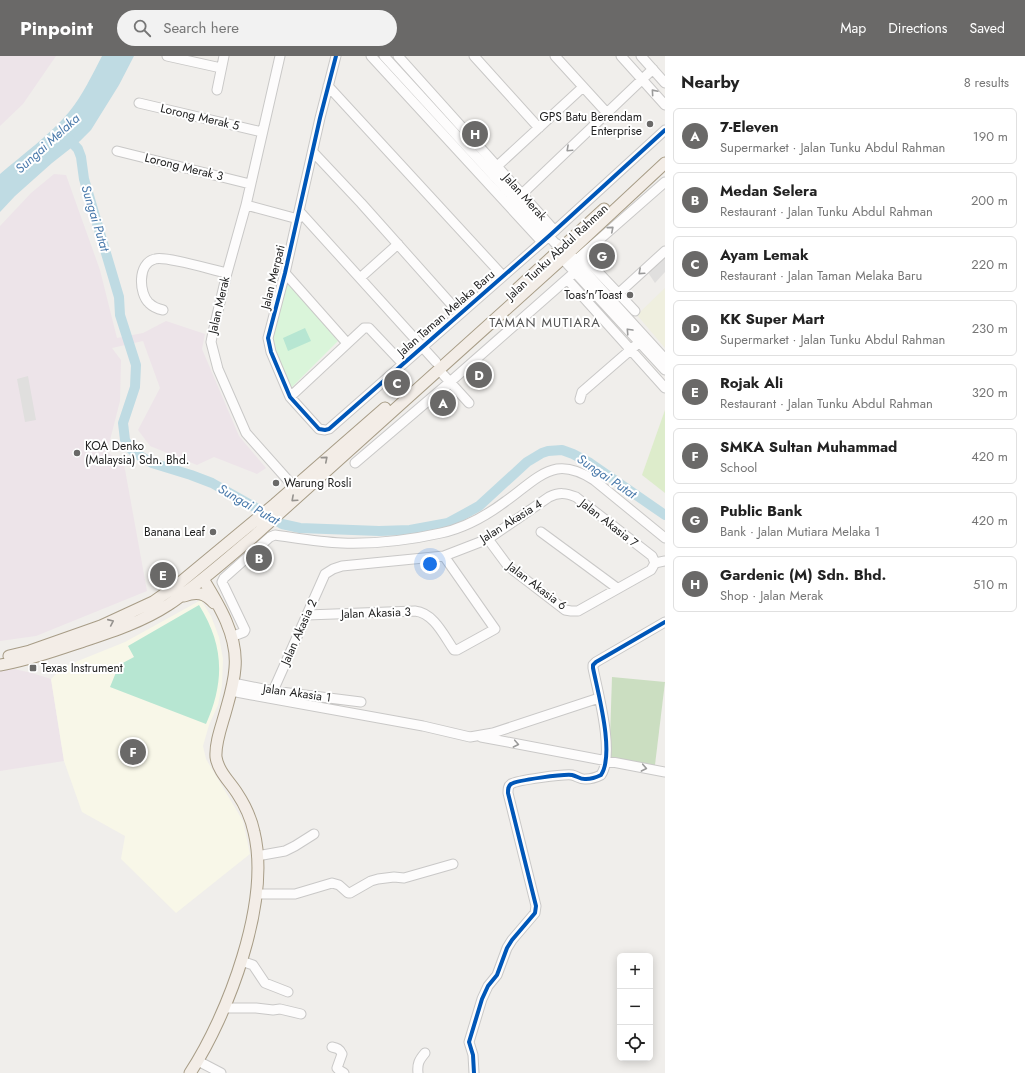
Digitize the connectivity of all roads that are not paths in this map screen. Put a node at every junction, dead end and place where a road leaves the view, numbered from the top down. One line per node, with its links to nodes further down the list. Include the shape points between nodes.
1 (167, 56): 12 (street)
2 (224, 56): 12 (street)
3 (280, 56): 27 (street, Jalan Merak)
4 (336, 56): 17 (street, Jalan Merpati)
5 (371, 56): 24 (street)
6 (384, 56): 21 (street, Jalan Merak)
7 (398, 56): 21 (street, Jalan Merak)
8 (474, 56): 25 (street)
9 (555, 56): 18 (street)
10 (621, 56): 15 (street)
11 (641, 56): 13 (street)
12 (221, 68): 19 (street)
13 (653, 69): 14 (street); 15 (street); 16 (street)
14 (665, 78)
15 (642, 79): 22 (street, one-way to 15); 23 (street)
16 (665, 84)
17 (328, 86): 31 (street, Jalan Merpati); 46 (street)
18 (583, 87): 23 (street); 25 (street)
19 (217, 90)
20 (139, 103): 27 (street, Lorong Merak 5)
21 (435, 104): 24 (street); 28 (street, Jalan Merak); 34 (street, Jalan Merak)
22 (665, 105)
23 (607, 113): 37 (street, one-way to 37)
24 (424, 114): 29 (street)
25 (539, 128): 34 (street)
26 (665, 130): 41 (street)
27 (262, 132): 36 (street, Jalan Merak)
28 (465, 144): 29 (street); 34 (street, Jalan Merak)
29 (458, 150): 41 (street)
30 (117, 151): 36 (street, Lorong Merak 3)
31 (313, 152): 39 (street, Jalan Merpati); 40 (street)
32 (665, 153): 41 (main road, Jalan Tunku Abdul Rahman)
33 (665, 163): 41 (main road, Jalan Tunku Abdul Rahman)
34 (494, 169): 37 (street, Jalan Merak); 41 (street, Jalan Merak)
35 (665, 182): 41 (street, one-way to 35)
36 (250, 184): 38 (street, Jalan Merak)
37 (522, 194): 41 (street, Jalan Merak)
38 (246, 205): 39 (street); 44 (street, Jalan Merak)
39 (299, 215): 45 (street, Jalan Merpati); 47 (street)
40 (398, 244): 47 (street); 52 (street)
41 (561, 248): 43 (street); 46 (street, Jalan Taman Melaka Baru); 49 (street); 59 (main road, Jalan Tunku Abdul Rahman)
42 (665, 251): 49 (street, one-way to 49)
43 (575, 272): 48 (street); 49 (street)
44 (227, 273): 50 (street, via 174,261 151,260 142,271 145,298); 68 (street, Jalan Merak, via 211,342 218,369 246,433)
45 (285, 274): 54 (street); 63 (street, Jalan Merpati, via 268,338 271,352)
46 (503, 276): 52 (street, Jalan Taman Melaka Baru)
47 (360, 278): 55 (street)
48 (567, 279): 56 (street); 61 (street)
49 (612, 299): 51 (street); 53 (street)
50 (163, 310)
51 (635, 311)
52 (460, 314): 55 (street, Jalan Taman Melaka Baru)
53 (642, 339): 56 (street); 57 (street); 60 (street)
54 (347, 343): 58 (street, via 364,328 369,328); 63 (street)
55 (422, 347): 58 (street, Jalan Taman Melaka Baru); 59 (street)
56 (631, 349): 62 (street); 64 (street, via 582,392)
57 (665, 359)
58 (402, 364): 66 (street, Jalan Taman Melaka Baru, via 328,429)
59 (437, 366): 61 (street); 68 (main road, Jalan Tunku Abdul Rahman, one-way to 59); 70 (main road, Jalan Tunku Abdul Rahman, one-way to 70)
60 (665, 370)
61 (450, 382): 65 (street); 67 (street)
62 (665, 388)
63 (290, 397): 66 (street, Jalan Merpati)
64 (580, 399)
65 (469, 403)
66 (319, 429)
67 (355, 463)
68 (294, 487): 70 (main road, Jalan Tunku Abdul Rahman)
69 (557, 493): 74 (street, Jalan Akasia 4); 78 (street, Jalan Akasia 7, via 567,493 576,497 652,556)
70 (278, 507): 72 (main road, Jalan Tunku Abdul Rahman)
71 (541, 532): 82 (street)
72 (249, 533): 75 (street); 79 (main road, Jalan Tunku Abdul Rahman); 81 (main road, via 208,565); 83 (main road, Jalan Tunku Abdul Rahman)
73 (665, 538): 75 (street, via 594,480 574,470 556,469 545,473 485,516 443,533 400,540 342,543 275,535)
74 (488, 539): 76 (street, Jalan Akasia 4); 82 (street, Jalan Akasia 6, via 508,566 565,610 578,611)
75 (259, 547): 88 (street, via 222,582 245,630)
76 (444, 556): 80 (street, Jalan Akasia 4, via 342,566); 86 (street, Jalan Akasia 3, via 495,628 457,650 452,648 434,621 422,612)
77 (665, 561): 78 (street)
78 (655, 563): 82 (street, Jalan Akasia 6, via 651,570)
79 (214, 570): 81 (main road, Jalan Tunku Abdul Rahman); 85 (main road, via 211,576 212,584)
80 (325, 574): 86 (street, Jalan Akasia 2)
81 (203, 579): 83 (main road, via 191,580); 84 (main road, Jalan Tunku Abdul Rahman); 85 (main road)
82 (617, 588)
83 (148, 605): 89 (main road, Jalan Tunku Abdul Rahman, one-way to 83, via 62,641)
84 (167, 605): 85 (main road, via 192,593 199,593 210,599); 90 (main road, Jalan Tunku Abdul Rahman, via 108,633 40,656)
85 (222, 611): 88 (main road)
86 (306, 615): 92 (street, Jalan Akasia 2)
87 (665, 622): 93 (street, via 593,665)
88 (231, 637): 91 (main road, via 235,660)
89 (0, 658)
90 (0, 665)
91 (232, 687): 92 (street, Jalan Akasia 1); 95 (street, via 252,696); 99 (main road, via 218,740 216,758 221,771 245,807 254,833)
92 (274, 691): 94 (street, Jalan Akasia 1)
93 (599, 698): 95 (street); 96 (street)
94 (361, 702)
95 (478, 737): 96 (street, one-way to 96)
96 (606, 761): 97 (street, one-way to 97); 113 (street, via 601,775 591,778 581,779 565,775 519,781 509,787 516,829 536,906 535,913 507,948 497,976 488,986 482,999 469,1042)
97 (665, 772)
98 (314, 834): 99 (street, via 285,851)
99 (257, 856): 101 (main road)
100 (453, 864): 101 (street, via 404,878 378,879 350,893 332,883 295,894)
101 (256, 894): 102 (main road)
102 (241, 962): 103 (street, via 253,965 265,983); 104 (main road)
103 (288, 992)
104 (224, 1008): 105 (street, via 280,1009); 108 (main road)
105 (301, 1014)
106 (332, 1047): 111 (street, via 341,1051 337,1068)
107 (425, 1053): 112 (street, via 417,1065)
108 (198, 1062): 109 (main road); 110 (street)
109 (190, 1073)
110 (221, 1073)
111 (344, 1073)
112 (418, 1073)
113 (474, 1073)

